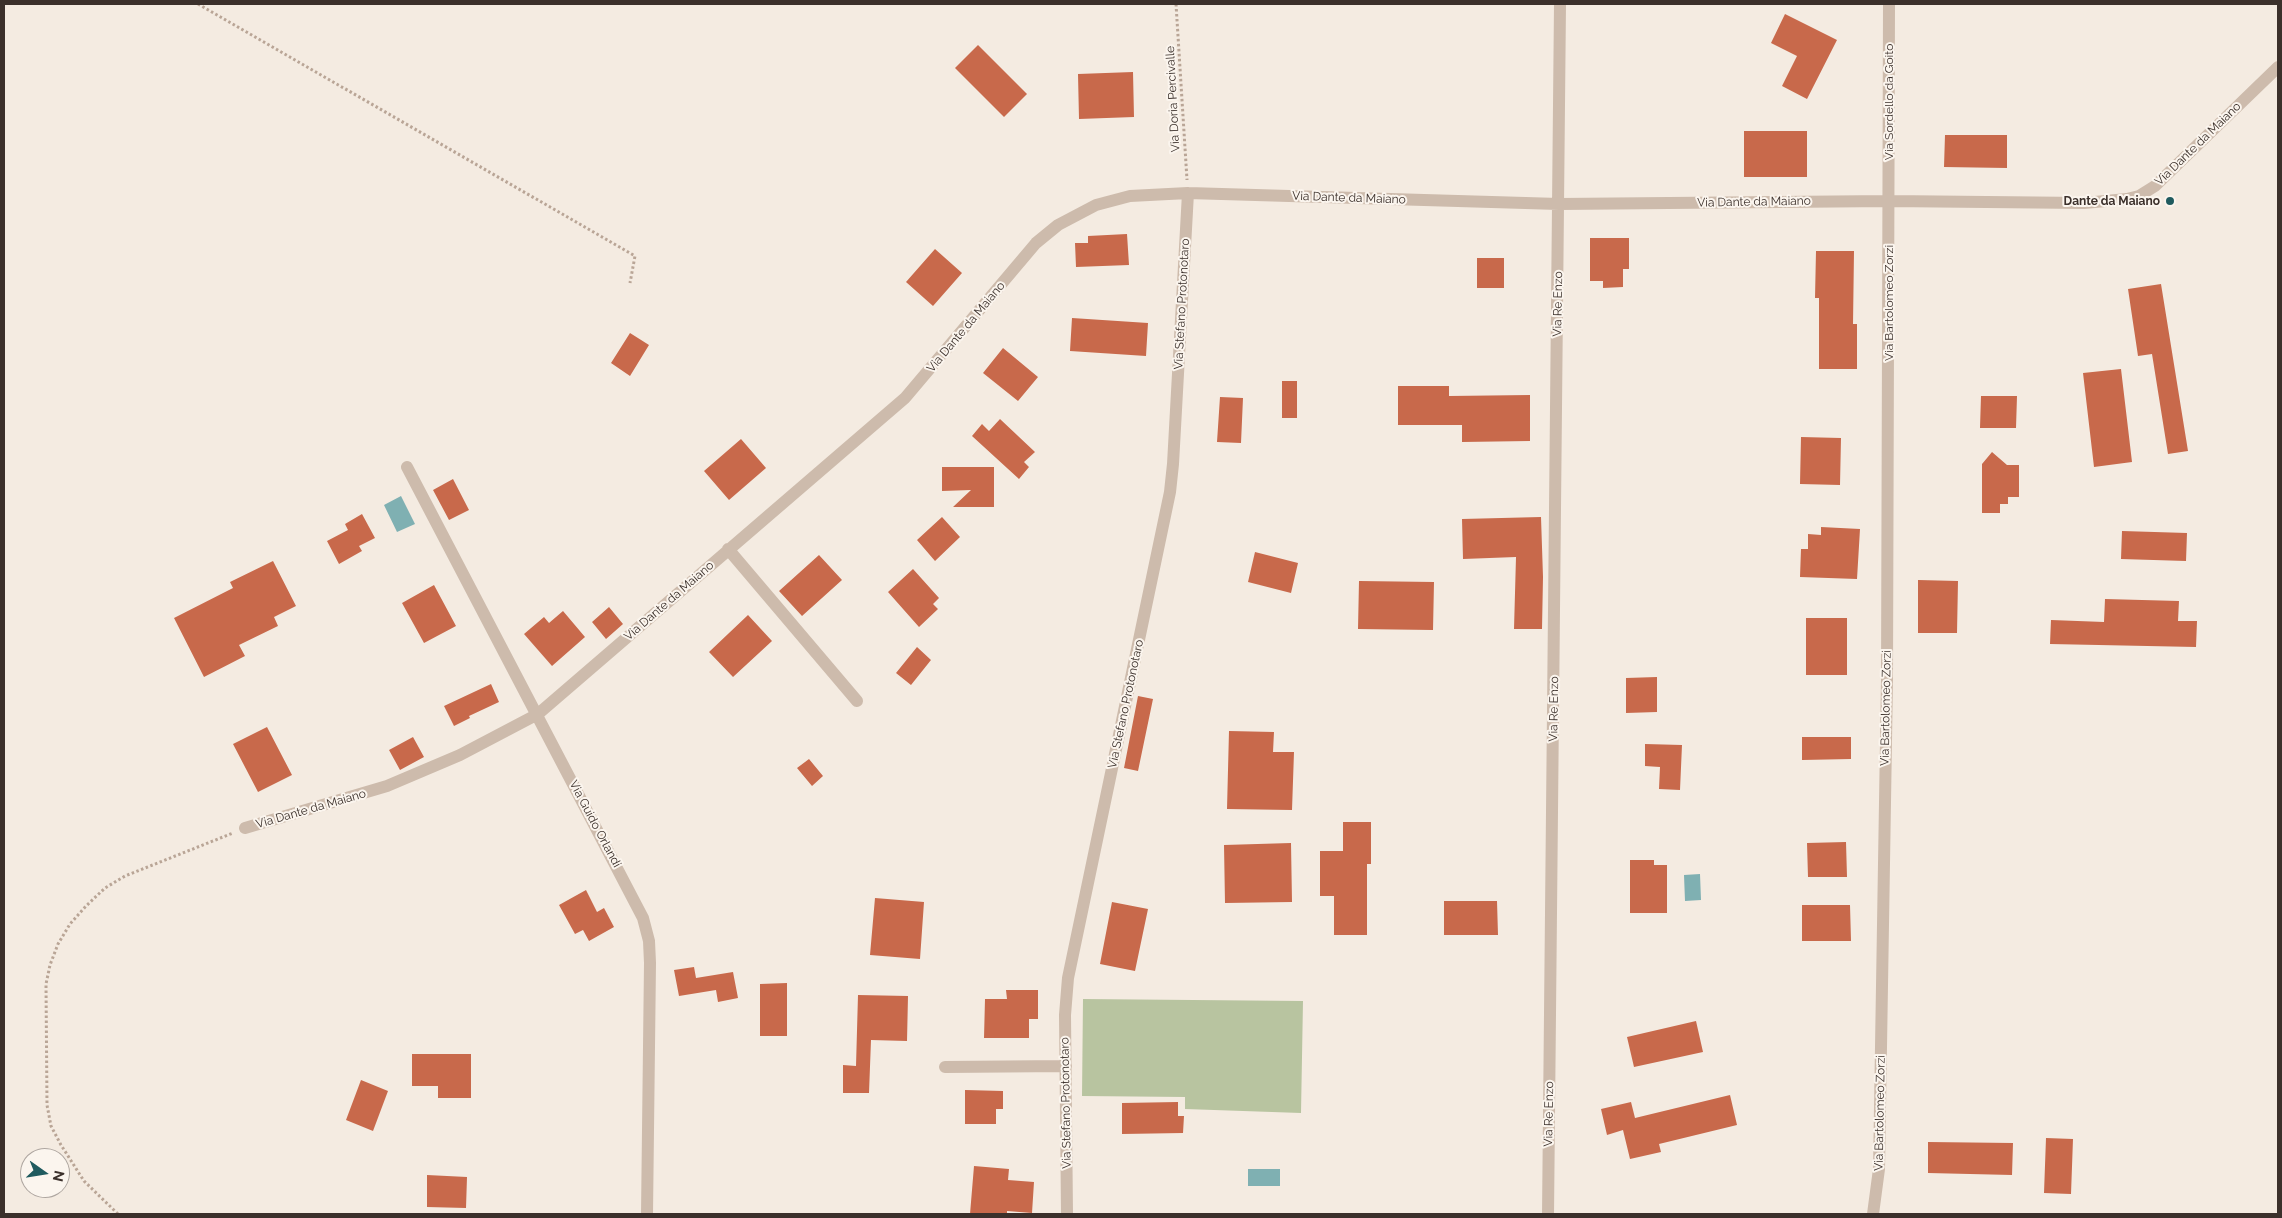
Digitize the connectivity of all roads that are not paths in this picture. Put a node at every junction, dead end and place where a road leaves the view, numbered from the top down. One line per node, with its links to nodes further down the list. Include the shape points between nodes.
1 (1560, 4): 6 (street, Via Re Enzo)
2 (1889, 4): 5 (street, Via Sordello da Goito)
3 (2278, 67): 5 (street, Via Dante da Maiano, via 2160,182 2139,196 2084,202)
4 (1188, 194): 6 (street, Via Dante da Maiano); 8 (street, Via Dante da Maiano, via 1130,196 1096,205 1058,224 1036,243 905,398); 12 (street, Via Stefano Protonotaro, via 1170,492 1070,964)
5 (1889, 201): 6 (street, Via Dante da Maiano); 17 (street, Via Bartolomeo Zorzi, via 1887,680 1879,1169)
6 (1559, 204): 16 (street, Via Re Enzo)
7 (407, 467): 10 (street, Via Guido Orlandi)
8 (728, 549): 9 (street); 10 (street, Via Dante da Maiano)
9 (856, 701)
10 (538, 714): 11 (street, Via Dante da Maiano, via 460,755 388,786); 14 (street, Via Guido Orlandi, via 638,907 649,941)
11 (245, 828)
12 (1066, 1066): 13 (street); 15 (street, Via Stefano Protonotaro)
13 (945, 1067)
14 (646, 1214)
15 (1067, 1214)
16 (1548, 1214)
17 (1872, 1214)

